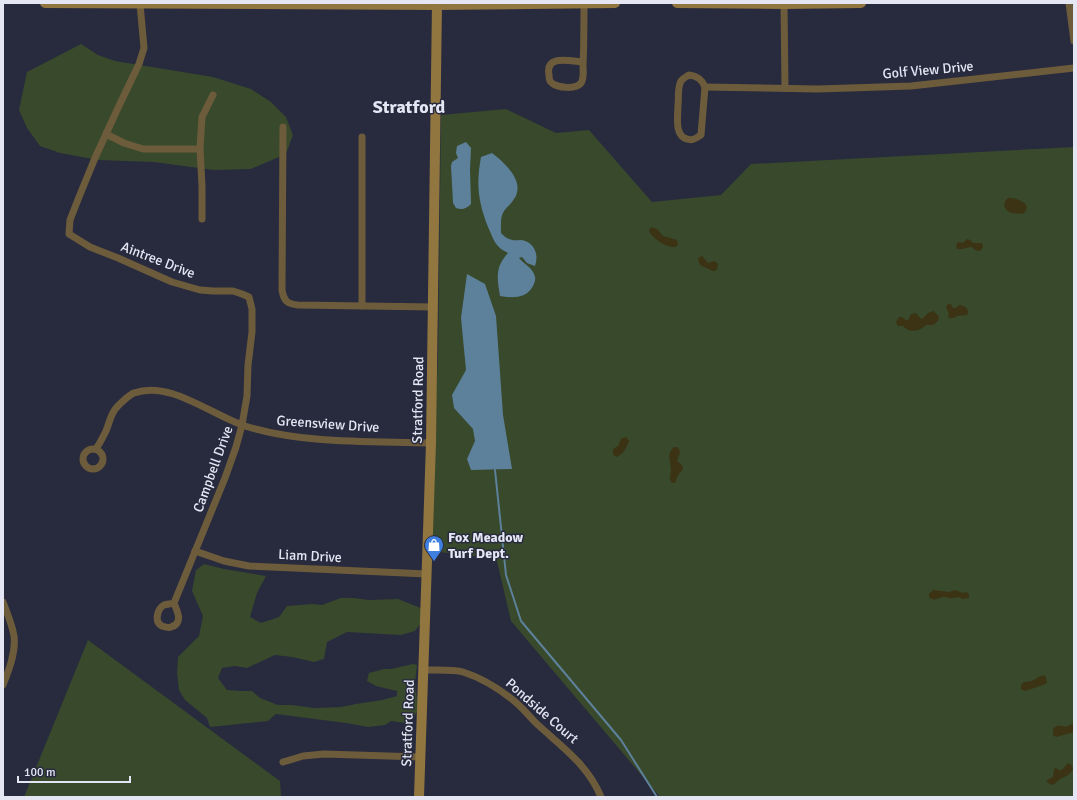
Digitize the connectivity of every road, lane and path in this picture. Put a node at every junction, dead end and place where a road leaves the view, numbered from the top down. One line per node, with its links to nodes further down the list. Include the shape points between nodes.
1 (45, 3): 7 (main road)
2 (584, 3): 3 (main road); 9 (main road); 12 (street)
3 (615, 3)
4 (677, 3): 10 (main road)
5 (861, 3): 10 (main road)
6 (1069, 3): 11 (street)
7 (140, 4): 8 (main road); 18 (street, via 144,48)
8 (220, 4): 9 (main road)
9 (437, 4): 24 (main road, Stratford Road)
10 (784, 4): 15 (street)
11 (1074, 41)
12 (583, 62): 12 (street, via 582,82 579,85 561,87 550,81 548,67 552,62)
13 (1074, 68): 15 (street, Golf View Drive, via 911,86)
14 (705, 87): 14 (street, via 703,82 693,75 682,79 679,87 678,125 680,133 689,140 701,135); 15 (street, Golf View Drive)
15 (785, 88)
16 (213, 95): 20 (street, via 202,117)
17 (283, 127): 23 (street, via 283,296 292,304)
18 (106, 134): 20 (street, via 143,149); 22 (street, Aintree Drive, via 70,220 69,234 90,247 172,282 200,290 233,291)
19 (362, 137): 23 (street)
20 (200, 149): 21 (street)
21 (202, 219)
22 (242, 294): 25 (street, Campbell Drive, via 249,297 252,332)
23 (362, 306): 24 (street)
24 (433, 307): 26 (main road, Stratford Road)
25 (242, 425): 26 (street, Greensview Drive, via 304,438); 27 (street, Greensview Drive, via 172,393 148,390 132,393 114,410); 28 (street, Campbell Drive, via 225,478)
26 (431, 442): 29 (main road, Stratford Road)
27 (96, 449)
28 (196, 550): 29 (street, Liam Drive, via 224,561 249,566); 31 (street, Campbell Drive)
29 (427, 574): 32 (main road, Stratford Road)
30 (3, 602): 33 (street, via 14,634 12,658)
31 (174, 603)
32 (423, 670): 34 (main road, Stratford Road); 37 (street, Pondside Court, via 461,672 489,683 514,701 566,749 586,770)
33 (3, 685)
34 (420, 757): 35 (street, via 324,754); 36 (main road, Stratford Road)
35 (283, 762)
36 (419, 797)
37 (601, 797)

